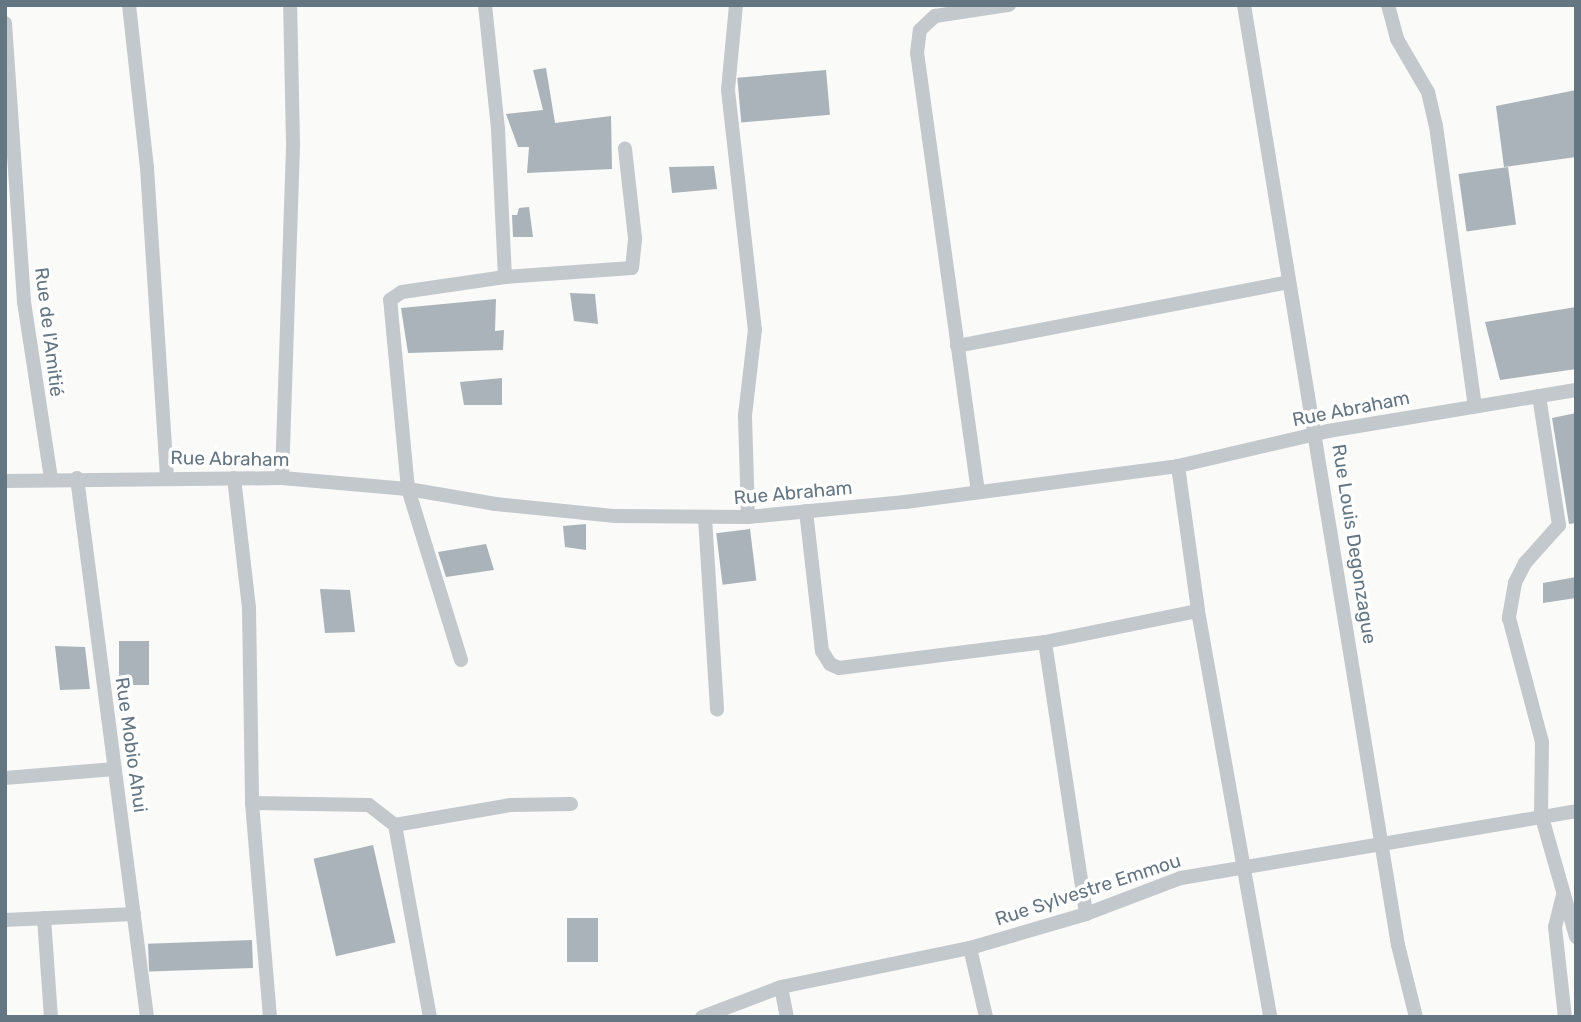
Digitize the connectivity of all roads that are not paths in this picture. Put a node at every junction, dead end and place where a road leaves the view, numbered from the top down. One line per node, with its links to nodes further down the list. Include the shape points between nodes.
1 (129, 5): 18 (street, via 147,168)
2 (290, 5): 22 (street, via 293,143)
3 (485, 5): 10 (street, via 498,128)
4 (736, 5): 27 (street, via 729,102 755,329 746,416)
5 (1009, 5): 12 (street, via 934,16 920,30 917,53)
6 (1244, 5): 11 (street, Rue Louis Degonzague)
7 (1388, 5): 15 (street, via 1397,39 1428,92 1436,126)
8 (5, 23): 19 (street, Rue de l'Amitié, via 24,302)
9 (625, 149): 10 (street, via 635,238 632,268)
10 (505, 277): 24 (street, via 402,292 390,300)
11 (1289, 282): 12 (street); 16 (street, Rue Louis Degonzague)
12 (957, 346): 25 (street)
13 (1576, 390): 14 (street, Rue Abraham)
14 (1539, 396): 15 (street, Rue Abraham); 38 (street, via 1559,526 1525,563 1515,583 1508,618 1542,742)
15 (1475, 406): 16 (street, Rue Abraham)
16 (1316, 435): 17 (street, Rue Abraham); 40 (street, Rue Louis Degonzague)
17 (1178, 466): 25 (street, Rue Abraham); 29 (street)
18 (167, 477): 20 (street, Rue Abraham); 21 (street, Rue Abraham)
19 (51, 478): 20 (street, Rue Abraham); 23 (street, Rue Abraham)
20 (77, 478): 33 (street, Rue Mobio Ahui)
21 (234, 478): 22 (street, Rue Abraham); 35 (street, via 249,608)
22 (282, 478): 24 (street, Rue Abraham)
23 (5, 481)
24 (408, 489): 28 (street, Rue Abraham, via 561,511); 31 (street)
25 (978, 492): 26 (street, Rue Abraham)
26 (806, 511): 27 (street, Rue Abraham); 30 (street, via 822,651 830,664 839,667)
27 (748, 517): 28 (street, Rue Abraham)
28 (705, 518): 32 (street)
29 (1198, 611): 30 (street); 41 (street)
30 (1045, 642): 44 (street)
31 (461, 660)
32 (717, 710)
33 (114, 769): 34 (street); 43 (street, Rue Mobio Ahui)
34 (5, 778)
35 (252, 803): 39 (street, via 369,805); 53 (street)
36 (571, 804): 39 (street, via 511,805)
37 (1576, 810): 38 (street, Rue Sylvestre Emmou)
38 (1541, 814): 40 (street, Rue Sylvestre Emmou); 42 (street)
39 (395, 825): 54 (street)
40 (1383, 841): 41 (street, Rue Sylvestre Emmou); 59 (street, Rue Louis Degonzague, via 1398,944)
41 (1243, 867): 44 (street, Rue Sylvestre Emmou, via 1181,878); 58 (street)
42 (1563, 895): 47 (street); 60 (street, via 1555,927)
43 (134, 914): 45 (street); 52 (street, Rue Mobio Ahui)
44 (1086, 915): 48 (street, Rue Sylvestre Emmou)
45 (44, 918): 46 (street); 51 (street)
46 (5, 920)
47 (1576, 937)
48 (970, 947): 49 (street, Rue Sylvestre Emmou); 57 (street)
49 (781, 988): 50 (street, Rue Sylvestre Emmou); 56 (street)
50 (728, 1012): 55 (street, Rue Sylvestre Emmou)
51 (51, 1017)
52 (147, 1017)
53 (270, 1017)
54 (430, 1017)
55 (702, 1017)
56 (787, 1017)
57 (986, 1017)
58 (1270, 1017)
59 (1416, 1017)
60 (1565, 1017)

